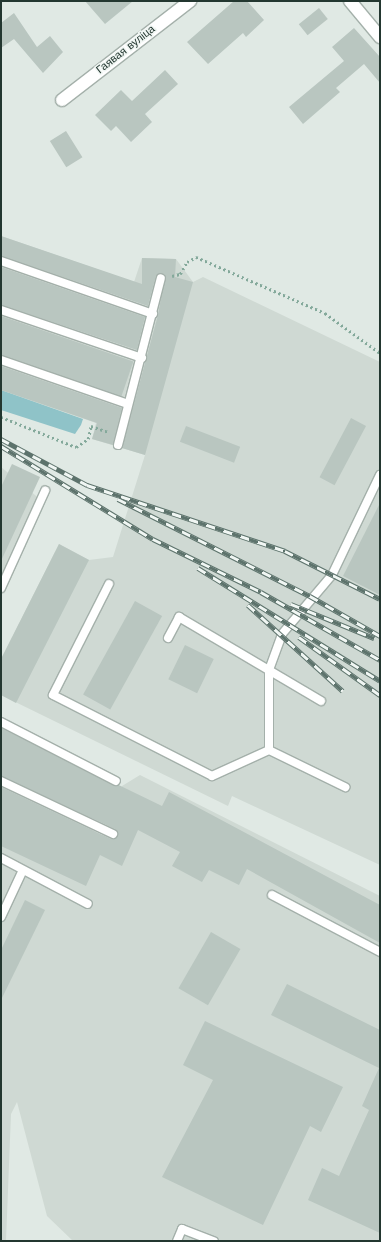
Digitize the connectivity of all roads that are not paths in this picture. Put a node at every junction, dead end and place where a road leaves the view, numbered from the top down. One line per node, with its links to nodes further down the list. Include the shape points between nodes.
1 (190, 1): 4 (street, Гаявая вуліца)
2 (350, 1): 3 (street)
3 (380, 37)
4 (62, 100)
5 (1, 261): 8 (lane)
6 (161, 278): 8 (lane)
7 (1, 310): 9 (lane)
8 (153, 314): 9 (lane)
9 (142, 358): 11 (lane)
10 (1, 360): 11 (lane)
11 (128, 404): 12 (lane)
12 (118, 445)
13 (380, 475): 18 (lane, via 332,575 282,634)
14 (45, 491): 16 (lane)
15 (109, 584): 21 (lane, via 53,695 212,776)
16 (1, 588)
17 (168, 638): 18 (lane, via 179,617)
18 (269, 670): 19 (lane); 21 (lane)
19 (321, 701)
20 (1, 722): 23 (lane)
21 (269, 750): 24 (lane)
22 (1, 781): 25 (lane)
23 (116, 781)
24 (346, 787)
25 (113, 834)
26 (1, 858): 27 (lane)
27 (22, 872): 29 (lane); 30 (lane)
28 (272, 895): 31 (lane)
29 (88, 904)
30 (1, 917)
31 (380, 952)
32 (177, 1241): 33 (lane, via 182,1229)
33 (214, 1241)

